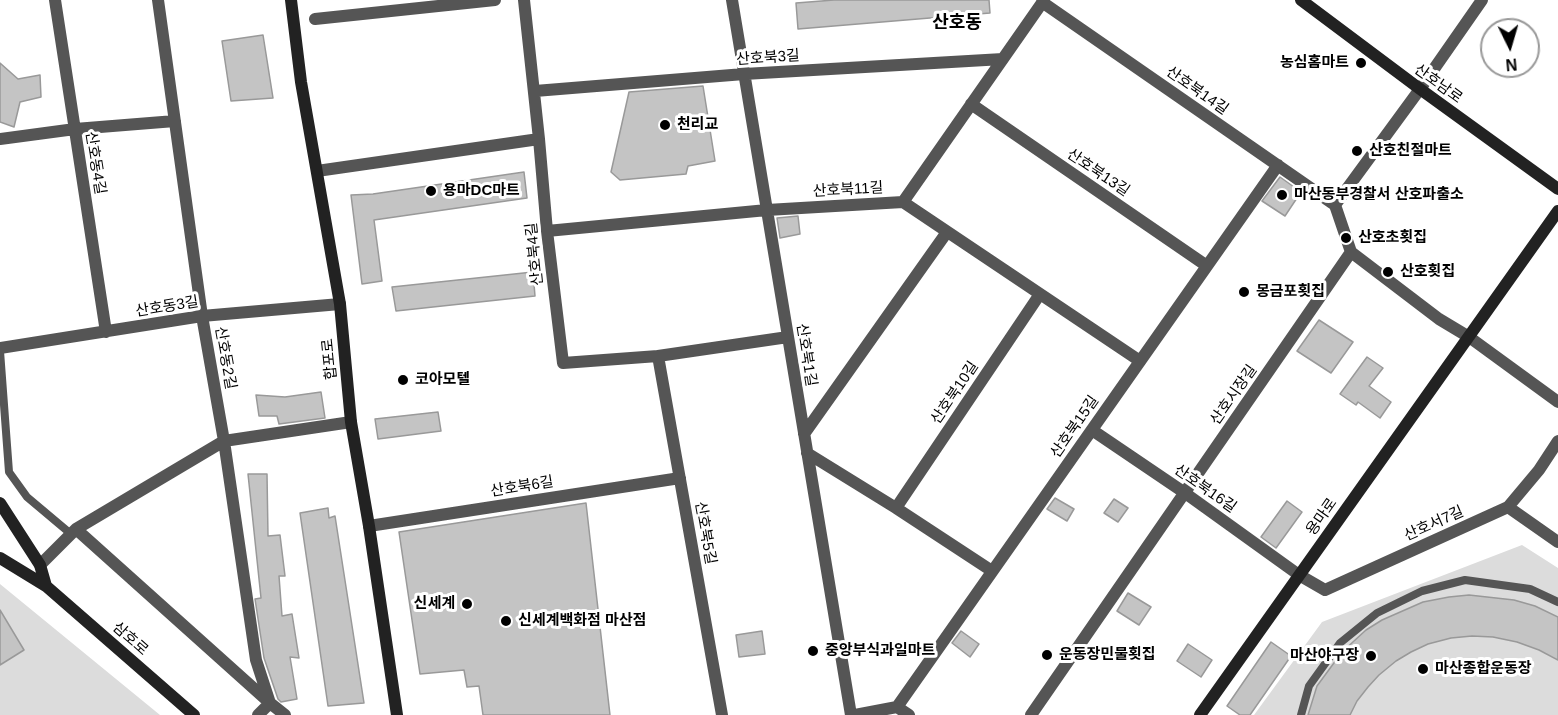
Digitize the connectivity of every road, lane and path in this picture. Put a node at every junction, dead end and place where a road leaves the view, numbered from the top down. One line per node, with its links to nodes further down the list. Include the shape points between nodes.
1 (55, 0): 17 (street, 산호동4길)
2 (158, 0): 16 (street, 산호동2길)
3 (291, 0): 21 (main road, 합포로)
4 (495, 0): 10 (street)
5 (524, 0): 14 (street, 산호북4길)
6 (732, 0): 12 (street, 산호북1길)
7 (1302, 0): 13 (main road, 산호남로)
8 (1482, 0): 13 (street)
9 (1043, 1): 11 (street); 20 (street, 산호북14길)
10 (315, 19)
11 (1003, 59): 12 (street, 산호북3길); 15 (street)
12 (744, 74): 14 (street, 산호북3길); 25 (street, 산호북1길)
13 (1420, 89): 22 (main road, 산호남로); 24 (street)
14 (535, 91): 19 (street, 산호북4길)
15 (971, 104): 23 (street); 30 (street, 산호북13길)
16 (175, 121): 17 (street); 33 (street, 산호동2길)
17 (75, 129): 18 (street); 34 (street, 산호동4길)
18 (0, 139)
19 (539, 139): 21 (street); 27 (street, 산호북4길)
20 (1278, 165): 24 (street, 산호북14길); 30 (street, 산호북15길)
21 (316, 171): 32 (main road, 합포로)
22 (1558, 189)
23 (903, 202): 25 (street, 산호북11길); 28 (street, 산호북11길)
24 (1335, 205): 29 (street)
25 (767, 210): 27 (street, 산호북11길); 35 (street, 산호북1길)
26 (1558, 211): 36 (main road, 용마로)
27 (547, 231): 38 (street, 산호북4길, via 563,363)
28 (947, 232): 31 (street, 산호북11길); 43 (street)
29 (1351, 252): 36 (street, via 1439,319); 48 (street, 산호시장길)
30 (1207, 266): 39 (street, 산호북15길)
31 (1040, 294): 39 (street, 산호북11길); 51 (street, 산호북10길)
32 (340, 304): 33 (street, 산호동3길); 41 (main road, 합포로)
33 (202, 316): 34 (street, 산호동3길); 44 (street, 산호동2길)
34 (106, 332): 37 (street, 산호동3길)
35 (788, 336): 38 (street, 산호북4길); 43 (street, 산호북1길)
36 (1469, 336): 40 (street); 58 (main road, 용마로)
37 (0, 350): 53 (lane, via 9,472 27,497)
38 (658, 356): 47 (street, 산호북5길)
39 (1140, 361): 42 (street, 산호북15길)
40 (1558, 402)
41 (351, 422): 44 (street); 52 (main road, 합포로)
42 (1092, 430): 48 (street, 산호북16길); 57 (street, 산호북15길)
43 (804, 434): 46 (street, 산호북1길)
44 (224, 441): 53 (street); 61 (street, 산호동2길, via 256,660)
45 (1558, 441): 50 (street, 산호서7길)
46 (807, 453): 51 (street); 68 (street, 산호북1길)
47 (680, 478): 52 (street, 산호북6길); 67 (street, 산호북5길)
48 (1185, 493): 58 (street, 산호북16길); 70 (street, 산호시장길)
49 (0, 503): 56 (main road)
50 (1508, 507): 54 (street); 58 (street, 산호서7길, via 1326,590)
51 (896, 508): 57 (street)
52 (369, 526): 66 (main road, 합포로)
53 (73, 532): 56 (street); 61 (street)
54 (1558, 542)
55 (0, 558): 59 (main road, 삼호로)
56 (40, 565): 59 (main road)
57 (992, 571): 62 (street, 산호북15길)
58 (1299, 575): 71 (main road, 용마로)
59 (46, 586): 63 (main road, 삼호로)
60 (1558, 602): 72 (lane, via 1530,589 1465,580 1422,591 1377,614 1340,643 1309,686)
61 (270, 703): 64 (street); 65 (street)
62 (897, 707): 68 (street); 69 (street)
63 (194, 715)
64 (258, 715)
65 (285, 715)
66 (397, 715)
67 (722, 715)
68 (853, 715)
69 (909, 715)
70 (1031, 715)
71 (1200, 715)
72 (1301, 715)

